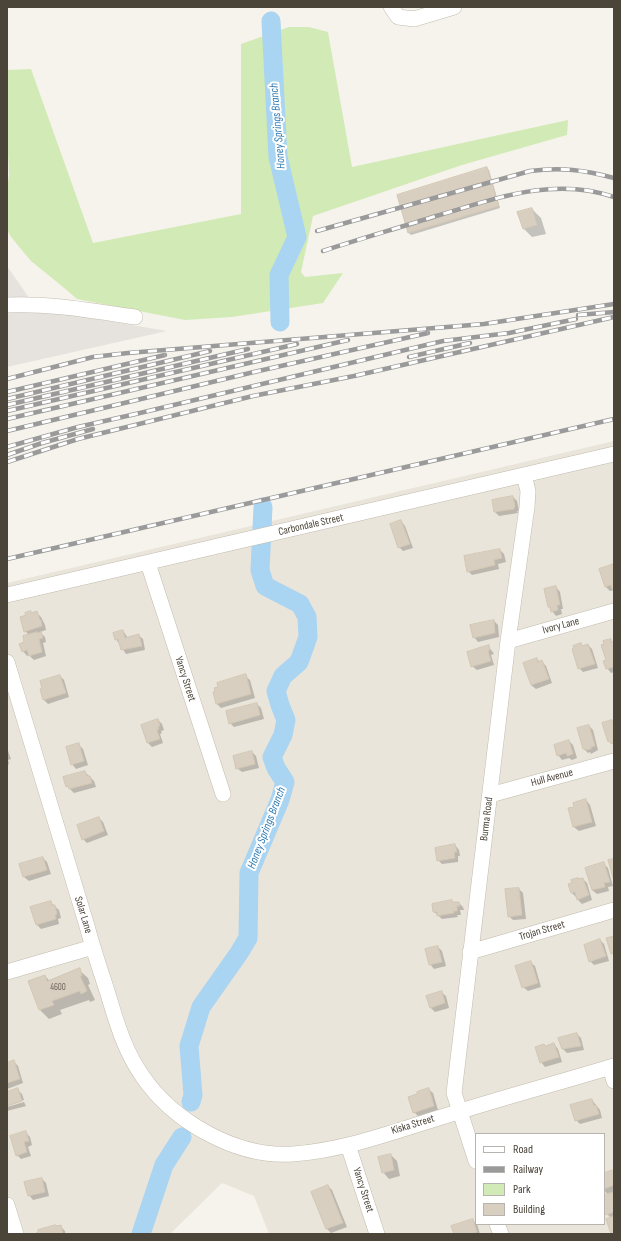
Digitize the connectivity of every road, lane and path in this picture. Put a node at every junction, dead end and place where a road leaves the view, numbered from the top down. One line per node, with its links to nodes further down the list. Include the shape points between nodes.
1 (391, 7): 2 (street, via 398,17 414,19)
2 (454, 7)
3 (7, 305): 4 (street, via 62,307)
4 (135, 318)
5 (614, 454): 6 (street, Carbondale Street)
6 (524, 475): 7 (street, Carbondale Street); 10 (street, Burma Road, via 528,491 527,507)
7 (148, 563): 8 (street, Carbondale Street); 13 (street, Yancy Street)
8 (7, 596)
9 (614, 611): 10 (street, Ivory Lane)
10 (508, 640): 14 (street, Burma Road)
11 (7, 662): 16 (street, Solar Lane)
12 (614, 761): 14 (street, Hull Avenue)
13 (222, 794)
14 (490, 795): 17 (street, Burma Road)
15 (614, 910): 17 (street, Trojan Street)
16 (93, 947): 18 (street); 21 (street, Solar Lane, via 125,1047 143,1078 166,1104)
17 (470, 952): 20 (street, Burma Road, via 454,1094)
18 (7, 972)
19 (612, 1071): 20 (street, Kiska Street)
20 (459, 1111): 22 (street, Kiska Street); 23 (street, Burma Road)
21 (211, 1135): 22 (street, Kiska Street, via 255,1151 276,1154 293,1154)
22 (348, 1145): 26 (street, Yancy Street)
23 (475, 1158)
24 (7, 1205): 25 (street)
25 (16, 1234)
26 (377, 1234)

